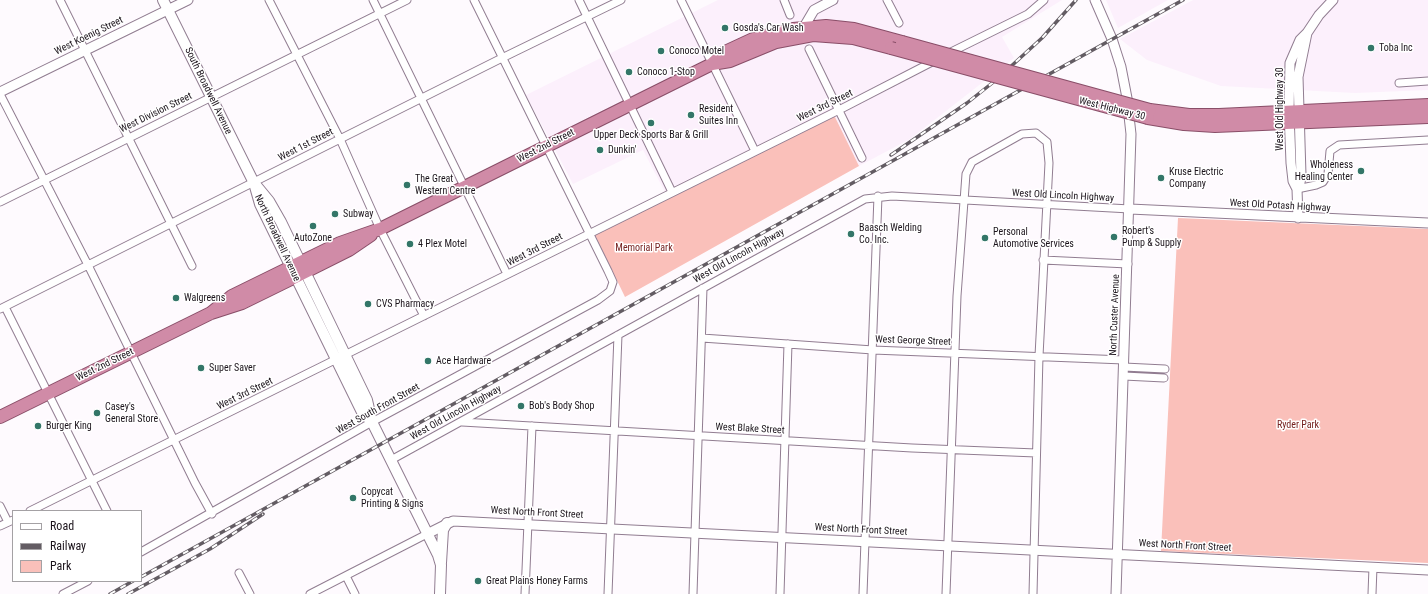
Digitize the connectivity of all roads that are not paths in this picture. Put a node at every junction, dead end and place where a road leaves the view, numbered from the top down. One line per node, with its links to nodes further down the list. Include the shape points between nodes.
1 (60, 0): 24 (street)
2 (163, 0): 17 (main road, South Broadwell Avenue)
3 (188, 0): 17 (street, West Koenig Street)
4 (269, 0): 25 (street)
5 (373, 0): 18 (street)
6 (407, 0): 18 (street, West Division Street)
7 (474, 0): 26 (street)
8 (578, 0): 20 (street)
9 (621, 0): 20 (street, West 1st Street)
10 (681, 0): 27 (street)
11 (784, 0): 19 (street)
12 (833, 0): 22 (street, via 814,10)
13 (887, 0): 21 (street)
14 (1044, 0): 35 (street, West 3rd Street, via 1028,14)
15 (1095, 0): 54 (street, North Custer Avenue, via 1112,39 1123,74 1131,123)
16 (1333, 0): 38 (street, West Old Highway 30, via 1307,33 1298,77)
17 (168, 10): 24 (street, West Koenig Street); 31 (main road, South Broadwell Avenue)
18 (380, 13): 25 (street, West Division Street); 32 (street)
19 (790, 15)
20 (587, 17): 26 (street, West 1st Street); 33 (street)
21 (899, 23)
22 (803, 32): 27 (highway, West 2nd Street, via 730,61); 36 (highway, West Highway 30, bridge, via 843,36); 36 (highway, West Highway 30, bridge, via 844,28 902,42)
23 (809, 49): 35 (street)
24 (85, 50): 30 (street, West Koenig Street); 39 (street)
25 (297, 54): 31 (street, West Division Street); 40 (street)
26 (502, 58): 32 (street, West 1st Street); 42 (street)
27 (712, 64): 33 (highway, West 2nd Street); 43 (street)
28 (1428, 81): 29 (street)
29 (1399, 83)
30 (0, 93): 45 (street)
31 (212, 97): 39 (street, West Division Street); 46 (main road, South Broadwell Avenue)
32 (421, 98): 40 (street, West 1st Street); 47 (street)
33 (629, 104): 42 (highway, West 2nd Street); 49 (street)
34 (1428, 105): 38 (highway, West Highway 30)
35 (839, 110): 43 (street, West 3rd Street); 44 (street)
36 (1149, 114): 38 (highway, West Highway 30)
37 (1428, 117): 38 (highway, West Highway 30)
38 (1294, 118): 48 (street, West Old Highway 30, via 1301,175)
39 (128, 138): 45 (street, West Division Street); 57 (street)
40 (340, 139): 46 (street, West 1st Street); 58 (street)
41 (1428, 140): 48 (street, via 1339,145 1330,151 1328,174 1323,182)
42 (546, 146): 47 (highway, West 2nd Street); 59 (street)
43 (755, 151): 49 (street, West 3rd Street)
44 (862, 158)
45 (45, 180): 52 (street, West Division Street); 62 (street)
46 (254, 183): 57 (street, West 1st Street); 64 (main road, North Broadwell Avenue, via 269,201)
47 (464, 187): 58 (highway, West 2nd Street); 65 (street)
48 (1297, 189): 55 (street, West Old Highway 30)
49 (672, 192): 59 (street, West 3rd Street)
50 (878, 196): 51 (street, West Old Lincoln Highway); 66 (street, West Old Lincoln Highway, via 858,201); 72 (street)
51 (963, 200): 53 (street, West Old Lincoln Highway); 53 (street, via 966,174 972,162 1022,134 1036,133 1047,142); 74 (street)
52 (0, 202)
53 (1046, 205): 54 (street, West Old Lincoln Highway); 60 (street)
54 (1130, 210): 55 (street, West Old Potash Highway); 61 (street, North Custer Avenue)
55 (1298, 218): 56 (street, West Old Potash Highway)
56 (1428, 223)
57 (172, 224): 62 (street, West 1st Street); 63 (street)
58 (380, 228): 64 (highway, West 2nd Street, via 349,239); 68 (street)
59 (590, 233): 65 (street, West 3rd Street); 82 (street, West South Front Street, via 613,282 610,291 598,300)
60 (1043, 260): 61 (street); 75 (street)
61 (1128, 264): 77 (street, North Custer Avenue)
62 (88, 265): 67 (street, West 1st Street); 73 (street)
63 (192, 266)
64 (297, 270): 73 (highway, West 2nd Street, via 232,296 211,313); 76 (main road, North Broadwell Avenue)
65 (507, 274): 68 (street, West 3rd Street)
66 (703, 288): 69 (street, West Old Lincoln Highway); 70 (street)
67 (2, 308): 80 (street)
68 (424, 316): 76 (street, West 3rd Street)
69 (618, 335): 83 (street, West Old Lincoln Highway); 85 (street)
70 (702, 338): 71 (street, West George Street); 86 (street)
71 (788, 344): 72 (street, West George Street); 88 (street)
72 (873, 350): 74 (street, West George Street); 89 (street)
73 (131, 352): 80 (highway, West 2nd Street); 87 (street)
74 (955, 353): 75 (street, West George Street); 90 (street)
75 (1039, 356): 77 (street, West George Street); 91 (street)
76 (341, 357): 82 (main road, North Broadwell Avenue, via 362,412); 87 (street, West 3rd Street)
77 (1124, 368): 78 (street, West George Street); 79 (street, West George Street); 110 (street, North Custer Avenue)
78 (1165, 369)
79 (1164, 378)
80 (48, 393): 81 (highway, West 2nd Street); 93 (street)
81 (0, 418)
82 (372, 422): 92 (main road, North Broadwell Avenue); 97 (street, West South Front Street)
83 (462, 422): 84 (street, West Blake Street); 92 (street, West Old Lincoln Highway)
84 (532, 426): 85 (street, West Blake Street); 100 (street)
85 (615, 431): 86 (street, West Blake Street); 102 (street)
86 (698, 436): 88 (street, West Blake Street); 103 (street)
87 (174, 439): 93 (street, West 3rd Street); 97 (street)
88 (785, 441): 89 (street, West Blake Street); 105 (street)
89 (869, 446): 90 (street, West Blake Street); 106 (street)
90 (952, 449): 91 (street, West Blake Street); 107 (street)
91 (1036, 453): 108 (street)
92 (391, 460): 104 (main road, North Broadwell Avenue)
93 (91, 480): 95 (street, West 3rd Street); 96 (street)
94 (0, 506): 98 (street)
95 (32, 510)
96 (106, 510)
97 (212, 514): 109 (street, West South Front Street)
98 (10, 521): 101 (street)
99 (447, 523): 100 (street, West North Front Street, via 453,521); 104 (street, West North Front Street); 111 (main road, via 443,530)
100 (528, 524): 102 (street, West North Front Street); 122 (street)
101 (0, 526)
102 (611, 528): 103 (street, West North Front Street); 123 (street)
103 (695, 533): 105 (street, West North Front Street); 124 (street)
104 (427, 534): 111 (main road, North Broadwell Avenue); 115 (street, West North Front Street)
105 (782, 537): 106 (street, West North Front Street); 125 (street)
106 (866, 542): 107 (street, West North Front Street); 126 (street)
107 (948, 546): 108 (street, West North Front Street); 127 (street)
108 (1034, 550): 110 (street, West North Front Street); 128 (street)
109 (142, 551)
110 (1118, 554): 112 (street, West North Front Street); 129 (street, North Custer Avenue)
111 (441, 565): 121 (main road, North Broadwell Avenue)
112 (1373, 567): 113 (street, West North Front Street); 130 (street)
113 (1428, 570)
114 (239, 573): 118 (street)
115 (346, 576): 119 (street, West North Front Street); 120 (street)
116 (86, 582): 117 (street)
117 (63, 594)
118 (250, 594)
119 (310, 594)
120 (355, 594)
121 (440, 594)
122 (525, 594)
123 (608, 594)
124 (693, 594)
125 (780, 594)
126 (864, 594)
127 (946, 594)
128 (1032, 594)
129 (1116, 594)
130 (1372, 594)

